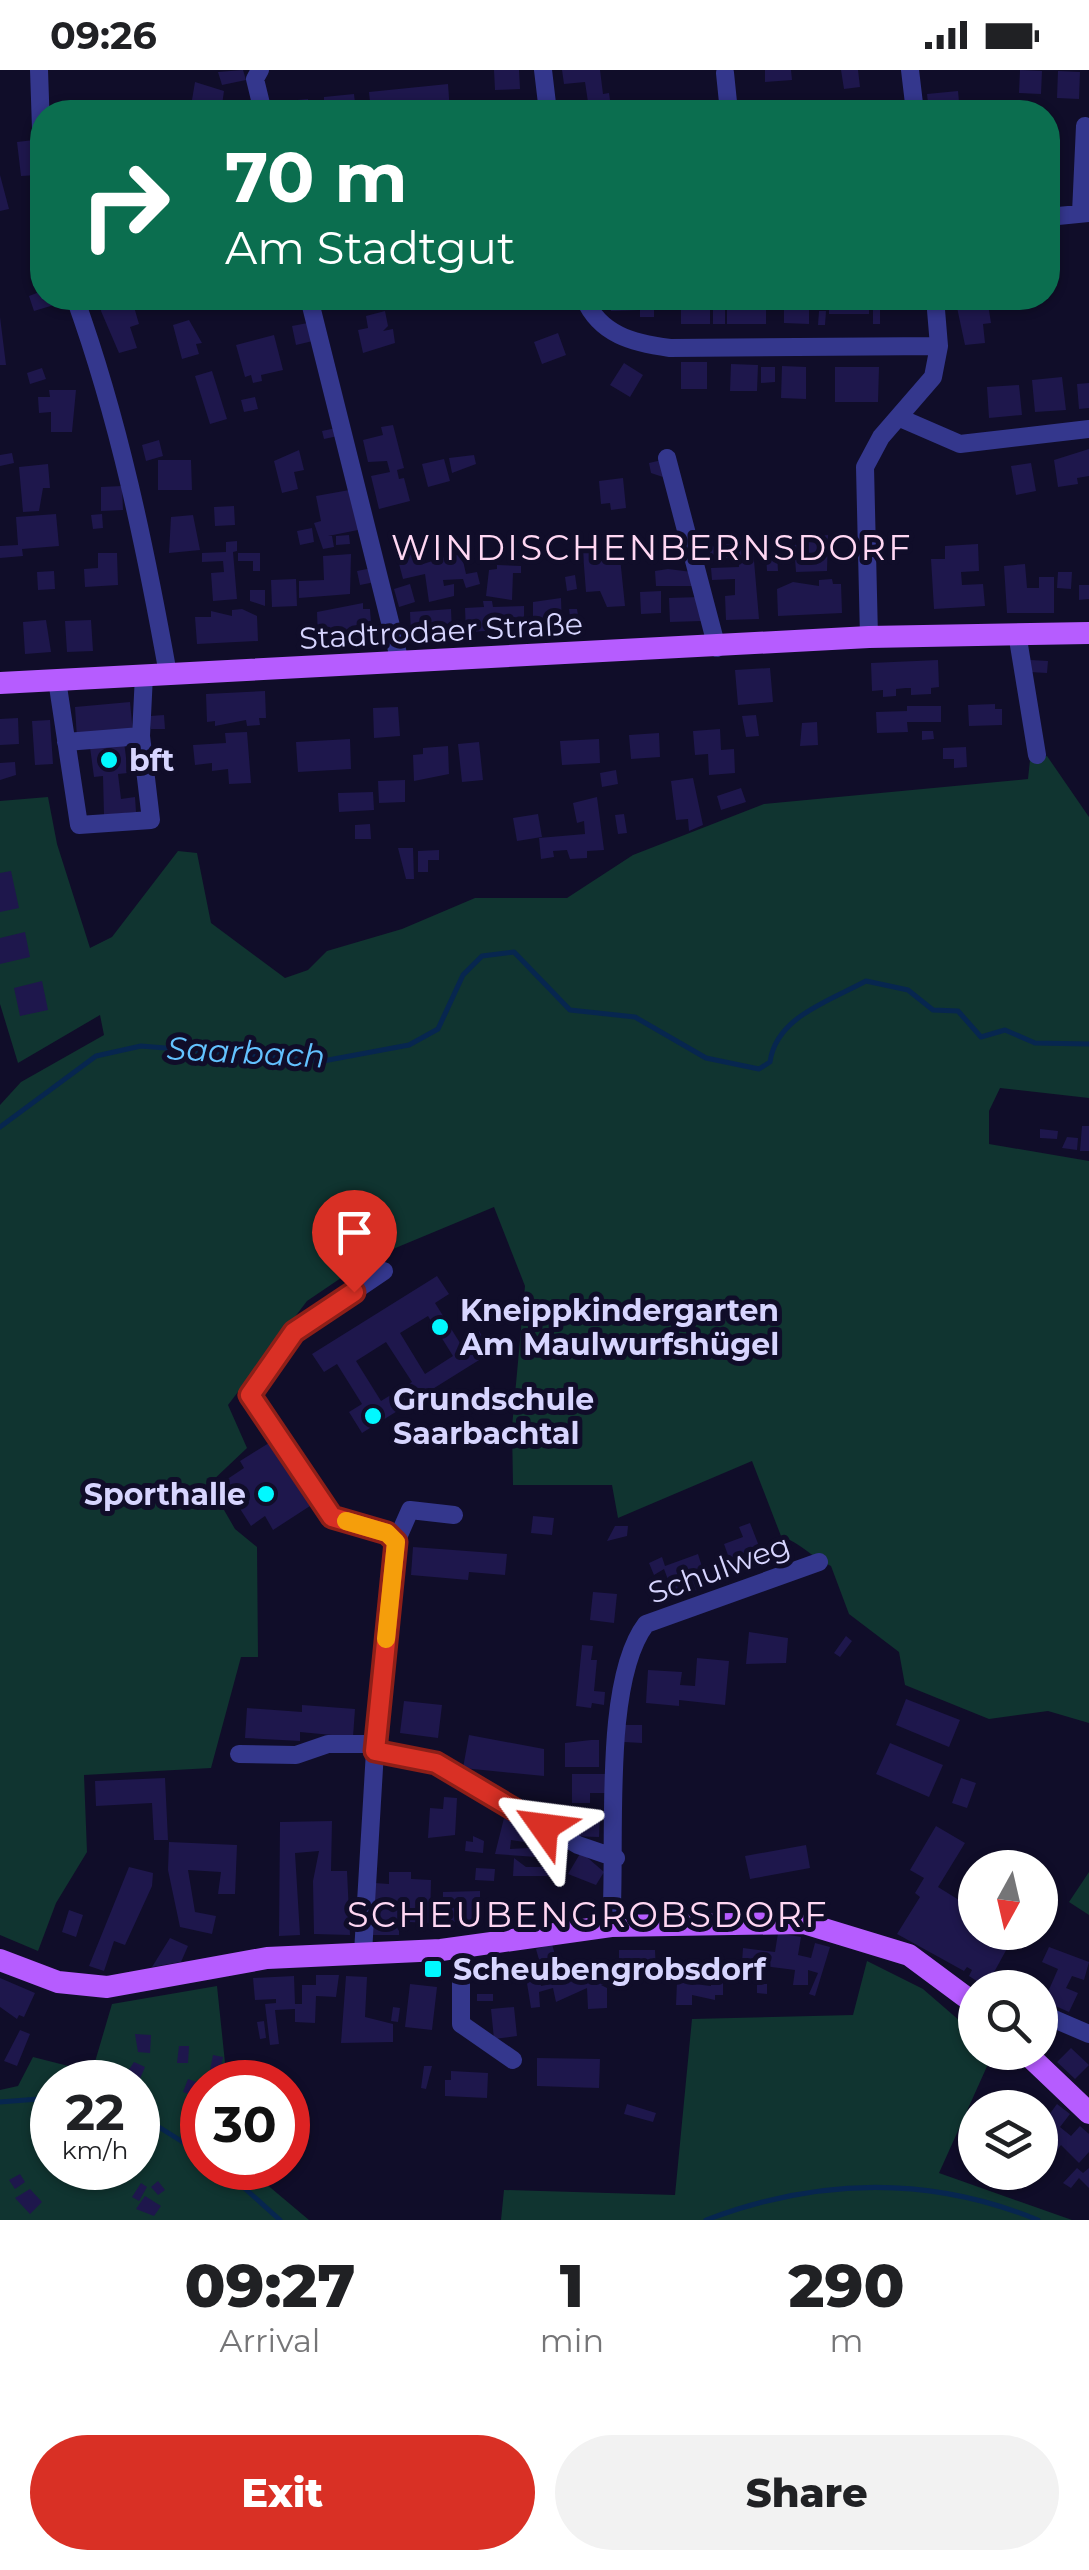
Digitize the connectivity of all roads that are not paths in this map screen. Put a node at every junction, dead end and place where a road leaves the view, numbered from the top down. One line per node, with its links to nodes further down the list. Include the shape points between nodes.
1 (39, 70): 6 (street)
2 (260, 70): 7 (street)
3 (543, 70): 8 (street)
4 (910, 70): 10 (street)
5 (725, 73): 9 (street)
6 (40, 100)
7 (259, 100)
8 (547, 100)
9 (728, 100)
10 (914, 100)
11 (1085, 126): 12 (street)
12 (1085, 213): 13 (street)
13 (1060, 216)
14 (79, 310): 27 (street, via 106,386 144,539)
15 (312, 310): 26 (street)
16 (593, 310): 18 (street, via 608,329 634,342 670,348)
17 (937, 310): 18 (street)
18 (939, 346): 19 (street, via 933,376)
19 (900, 418): 20 (street, via 960,444); 24 (street, via 864,467)
20 (1089, 430)
21 (666, 458): 25 (street)
22 (1018, 633): 23 (main road, Stadtrodaer Straße); 24 (main road, Stadtrodaer Straße); 33 (street)
23 (1089, 633)
24 (870, 637): 25 (main road, Stadtrodaer Straße)
25 (717, 648): 26 (main road, Stadtrodaer Straße)
26 (400, 662): 27 (main road, Stadtrodaer Straße)
27 (168, 674): 28 (main road, Stadtrodaer Straße)
28 (144, 675): 29 (main road, Stadtrodaer Straße); 31 (street)
29 (56, 680): 30 (main road, Stadtrodaer Straße); 32 (street)
30 (0, 683)
31 (141, 736): 32 (street); 32 (street, via 151,820 78,825)
32 (66, 742)
33 (1037, 755)
34 (384, 1271): 36 (street, via 294,1332 250,1395 332,1517 387,1533)
35 (454, 1514): 36 (street, via 410,1510)
36 (396, 1542): 38 (street)
37 (820, 1562): 40 (street, Schulweg, via 646,1624 630,1644 616,1729)
38 (376, 1748): 39 (street, via 328,1744 296,1755); 40 (street, via 436,1763 578,1844); 43 (street)
39 (239, 1754)
40 (616, 1858): 41 (street, Schulweg)
41 (611, 1926): 42 (main road); 45 (main road, via 804,1922 909,1955)
42 (462, 1948): 43 (main road); 48 (street, via 461,2024)
43 (363, 1953): 44 (main road, via 266,1958 107,1987 58,1982)
44 (0, 1960)
45 (958, 1990)
46 (1058, 2021): 47 (street)
47 (1089, 2034)
48 (513, 2060)
49 (1044, 2070): 50 (main road)
50 (1089, 2114)

